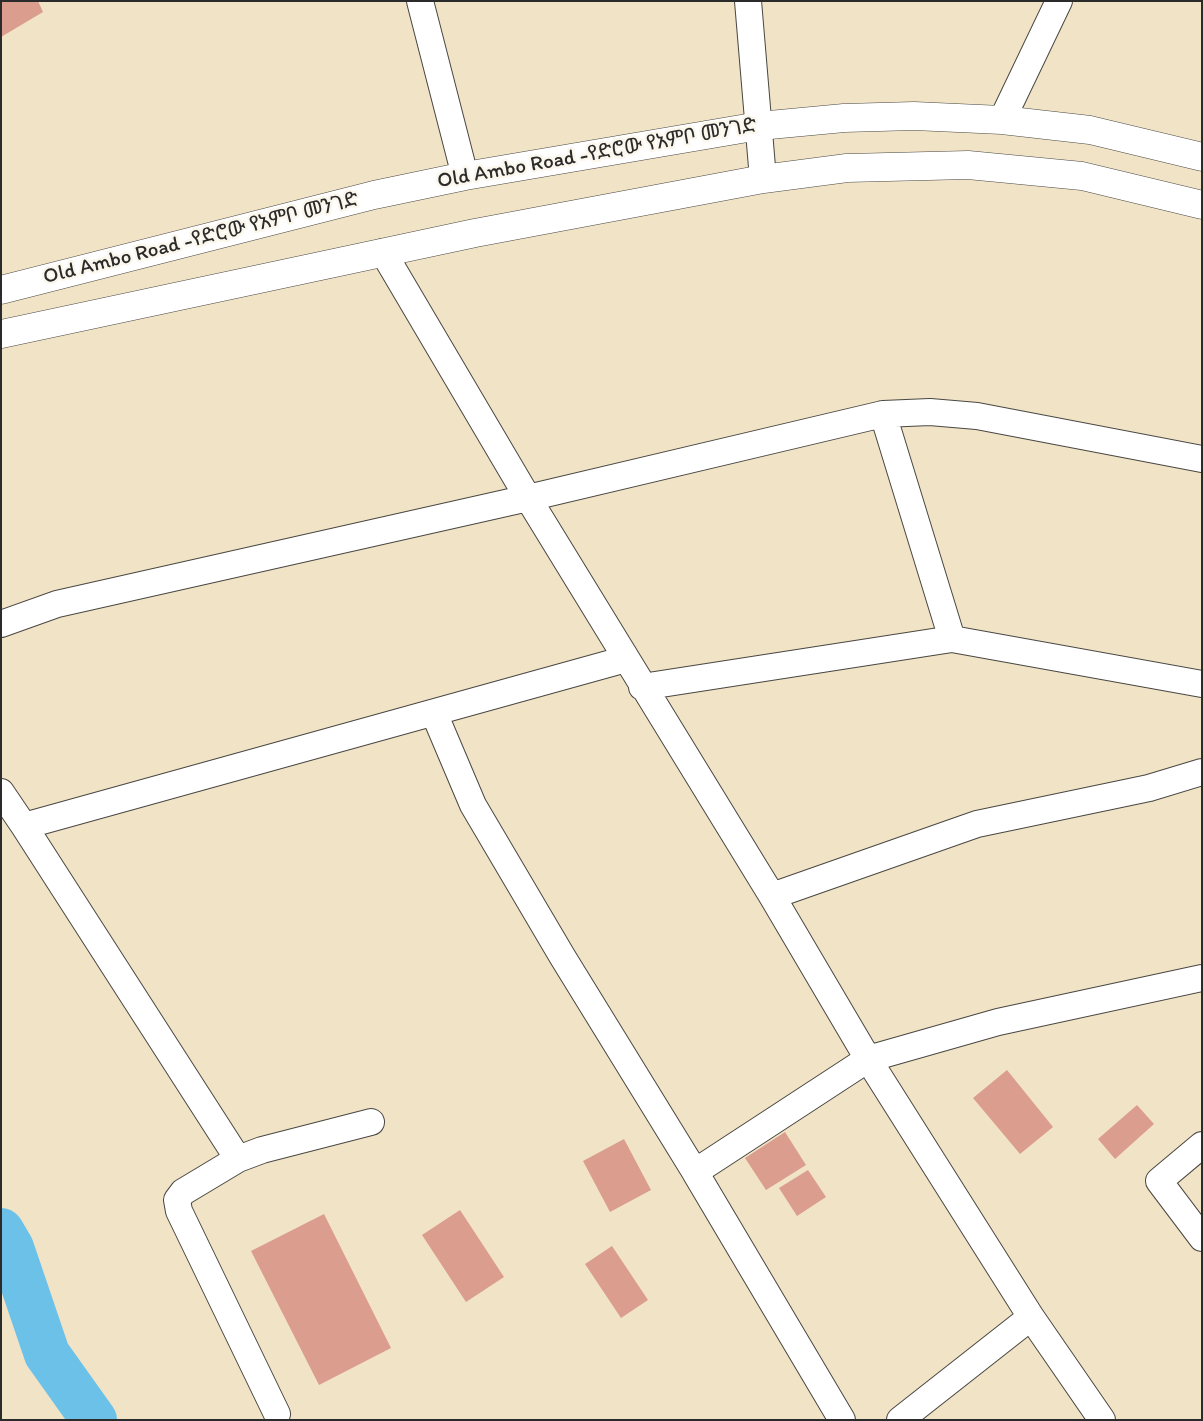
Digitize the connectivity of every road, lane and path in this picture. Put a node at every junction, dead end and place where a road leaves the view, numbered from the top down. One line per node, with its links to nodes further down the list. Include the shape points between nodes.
1 (420, 1): 7 (street)
2 (748, 1): 5 (street)
3 (1059, 1): 4 (street)
4 (1002, 120): 5 (main road, Old Ambo Road -የድሮው የአምቦ መንገድ, via 914,116 844,118); 6 (main road, Old Ambo Road -የድሮው የአምቦ መንገድ, via 1090,130)
5 (759, 126): 7 (main road, Old Ambo Road -የድሮው የአምቦ መንገድ); 8 (street)
6 (1202, 157)
7 (465, 176): 11 (main road, Old Ambo Road -የድሮው የአምቦ መንገድ, via 374,195)
8 (763, 179): 9 (main road, via 847,168 968,165 1082,176); 10 (main road)
9 (1202, 205)
10 (383, 252): 12 (main road); 15 (street)
11 (1, 290)
12 (1, 334)
13 (883, 414): 14 (street, via 930,412 977,416); 15 (street); 17 (street)
14 (1202, 459)
15 (528, 498): 16 (street, via 57,604); 18 (street)
16 (1, 624)
17 (952, 640): 19 (street); 20 (street)
18 (626, 660): 20 (street); 21 (street)
19 (1202, 684)
20 (642, 687): 25 (street)
21 (434, 713): 24 (street); 31 (street, via 473,806)
22 (1202, 772): 25 (street, via 1149,788 977,824)
23 (1, 792): 24 (street)
24 (24, 826): 30 (street)
25 (772, 896): 27 (street)
26 (1202, 978): 27 (street, via 998,1022)
27 (868, 1059): 31 (street); 33 (street)
28 (371, 1122): 30 (street)
29 (1202, 1145): 32 (street, via 1158,1181)
30 (238, 1159): 34 (street, via 183,1192 177,1200)
31 (695, 1172): 35 (street)
32 (1199, 1228)
33 (1032, 1317): 36 (street); 37 (street)
34 (277, 1414)
35 (842, 1420)
36 (900, 1420)
37 (1102, 1420)

